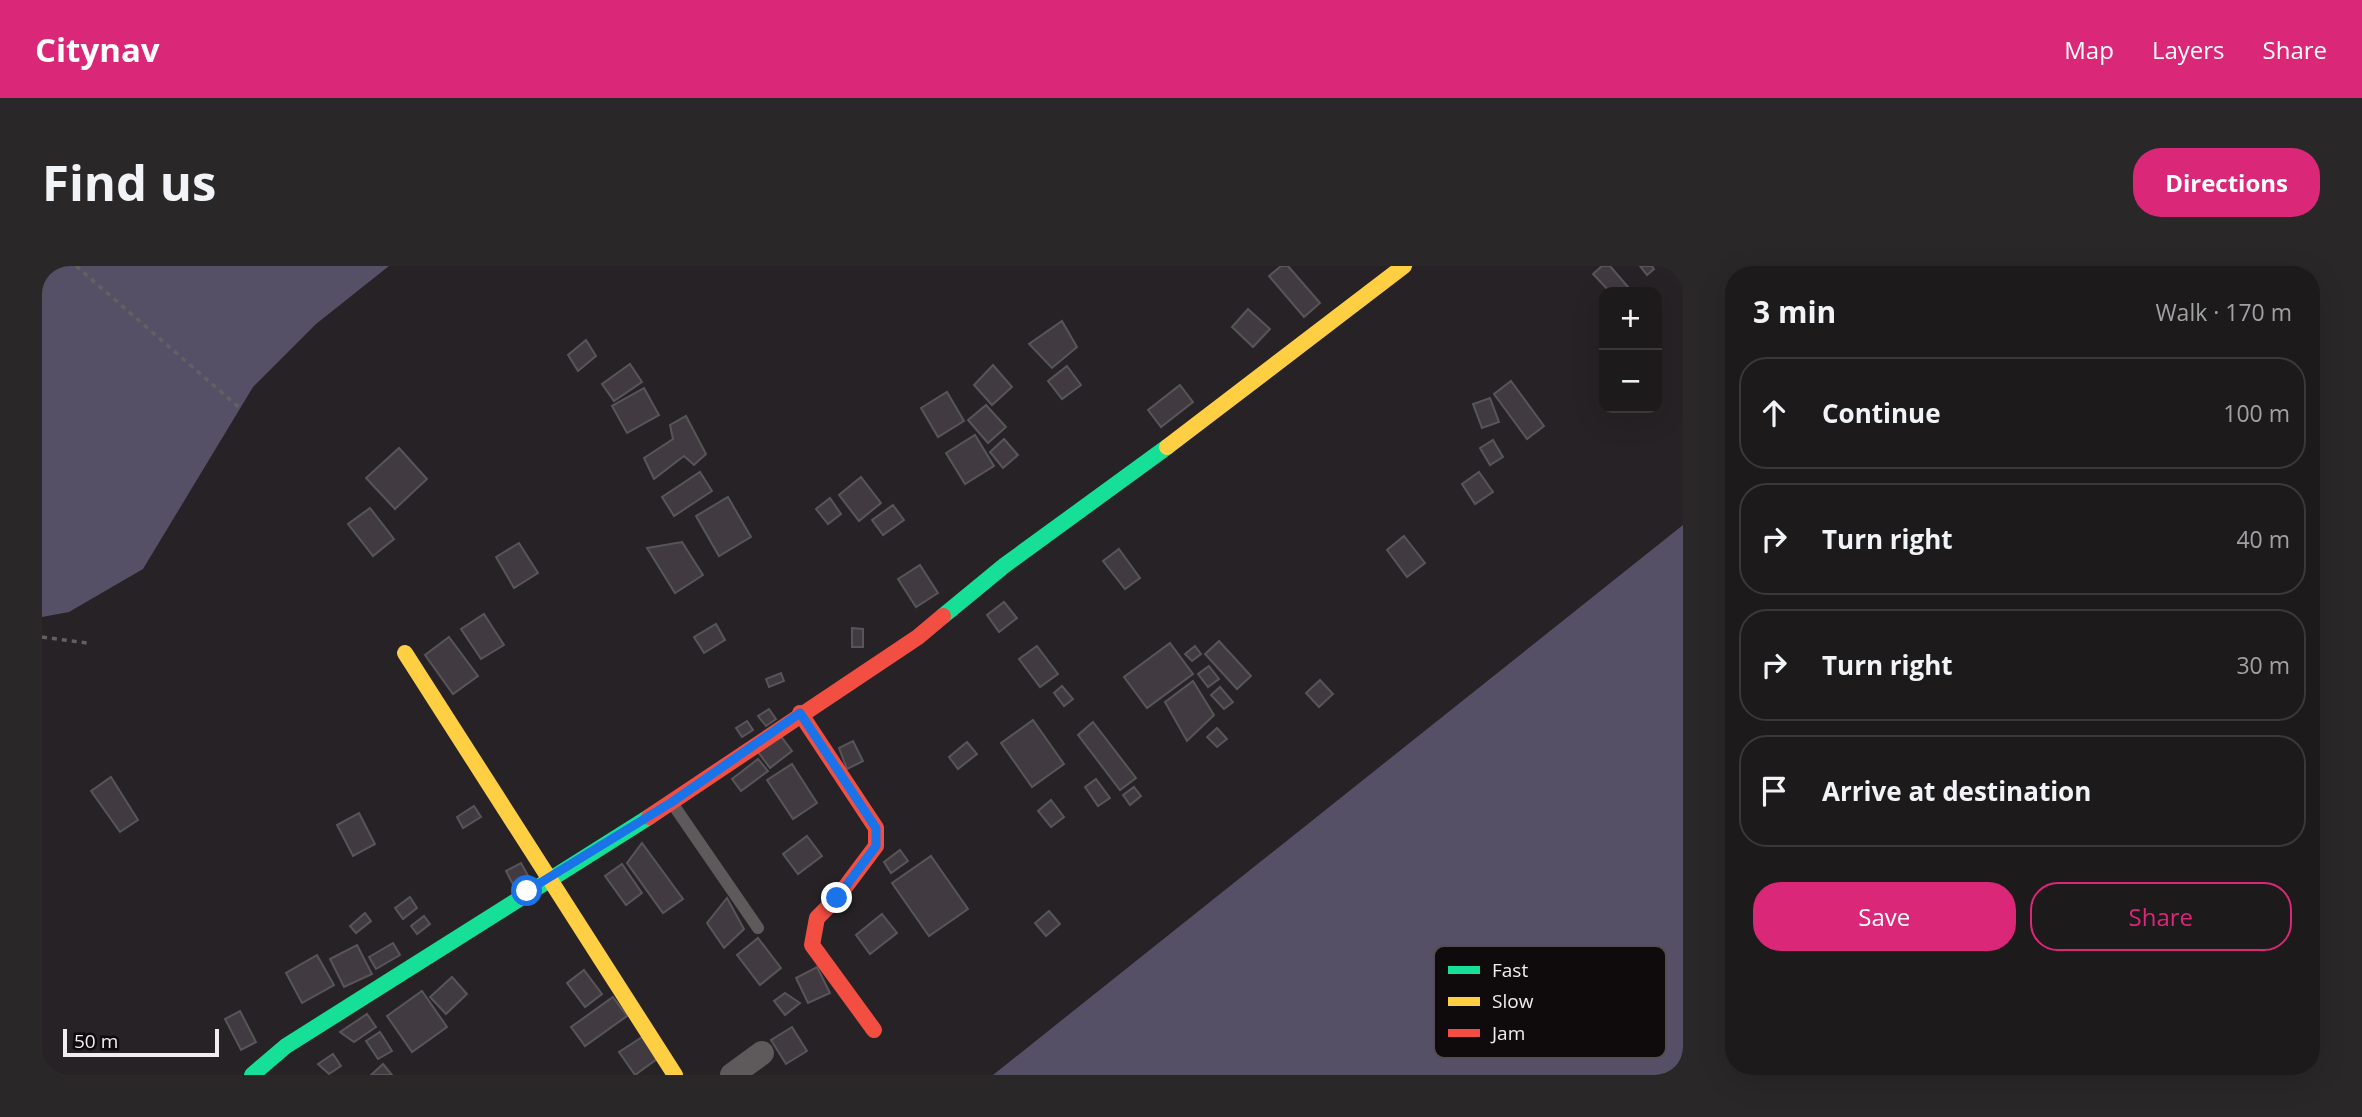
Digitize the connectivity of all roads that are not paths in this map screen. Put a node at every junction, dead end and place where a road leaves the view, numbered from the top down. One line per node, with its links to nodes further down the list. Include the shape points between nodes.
1 (1404, 266): 3 (street, via 1005,565 918,638)
2 (405, 653): 5 (street)
3 (800, 713): 4 (street); 7 (street, via 876,828 876,846 817,918 812,945)
4 (672, 802): 5 (street); 6 (lane)
5 (547, 879): 9 (street, via 286,1046); 10 (street)
6 (758, 928)
7 (874, 1030)
8 (761, 1053): 11 (street)
9 (252, 1075)
10 (676, 1075)
11 (732, 1075)

